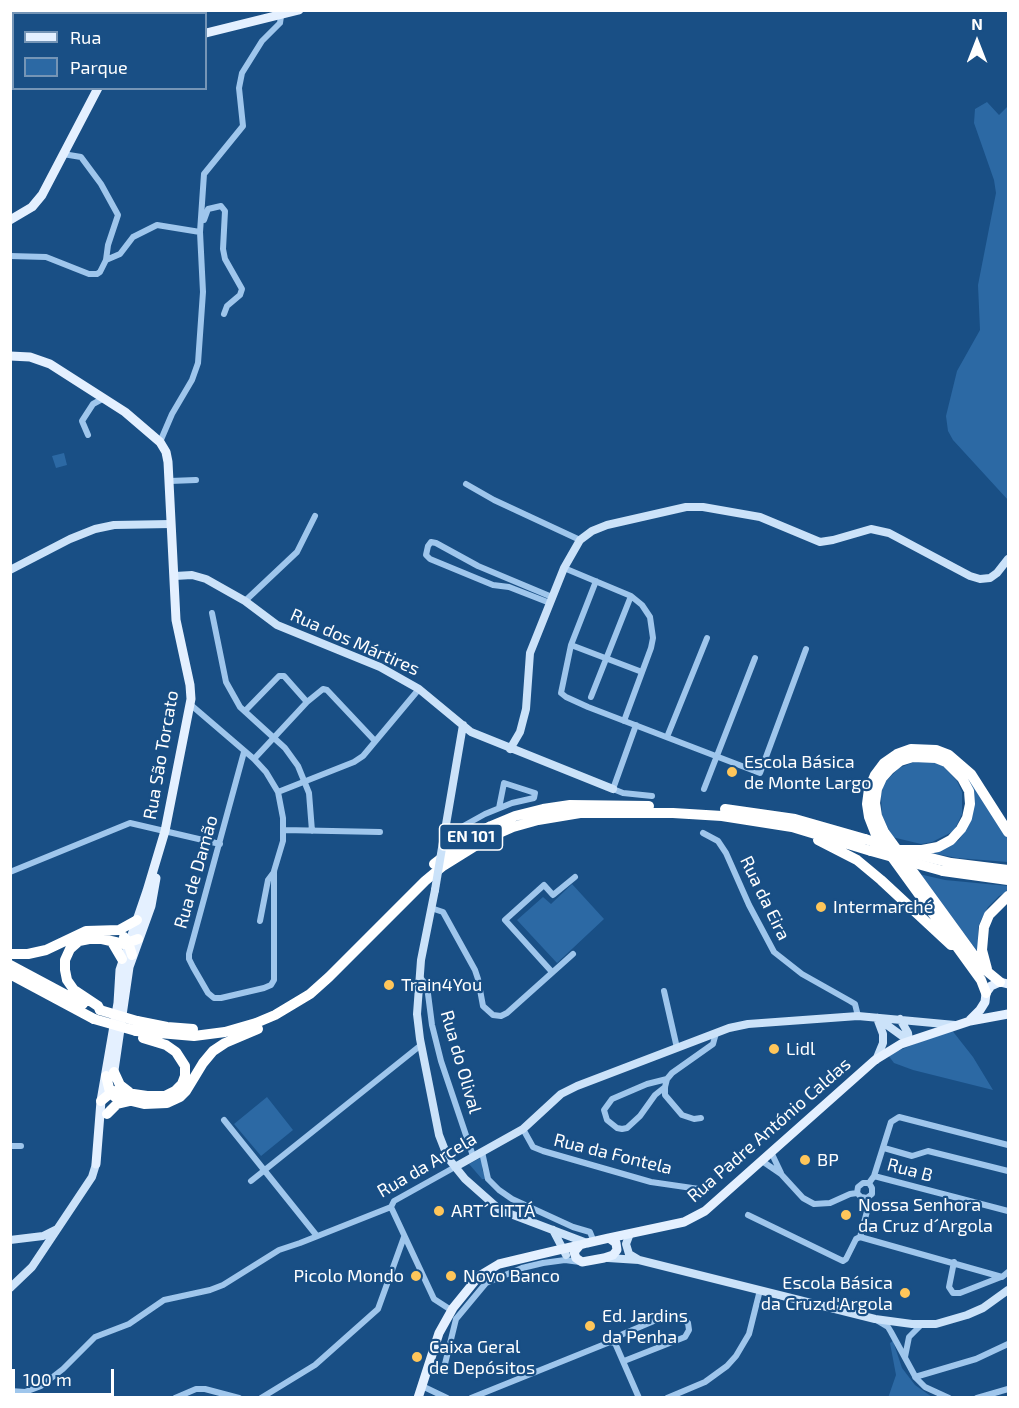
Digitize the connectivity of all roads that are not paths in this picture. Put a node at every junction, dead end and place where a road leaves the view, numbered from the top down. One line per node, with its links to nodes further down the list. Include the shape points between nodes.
1 (299, 10): 2 (main road)
2 (285, 13): 3 (main road); 7 (street, via 242,73 239,88 243,126 204,174)
3 (207, 33)
4 (97, 90): 5 (main road)
5 (63, 154): 6 (main road, via 42,195 32,207); 9 (street, via 81,157 118,215)
6 (10, 220)
7 (200, 232): 9 (street, via 157,225 133,237 120,254); 10 (street, via 208,209 221,206 226,217 225,259 242,289); 14 (street, via 203,292 198,363)
8 (10, 256): 9 (street, via 46,257 89,274 100,272)
9 (106, 260)
10 (225, 314)
11 (10, 356): 12 (main road, via 50,363)
12 (104, 398): 13 (street, via 93,404 82,421); 14 (main road)
13 (88, 435)
14 (160, 442): 16 (main road, Rua São Torcato, via 168,456)
15 (196, 480): 16 (street)
16 (170, 481): 19 (main road, Rua São Torcato)
17 (466, 484): 20 (street)
18 (315, 516): 28 (street, via 297,552)
19 (171, 524): 23 (street, via 95,529); 24 (main road, Rua São Torcato)
20 (580, 540): 21 (street, via 607,525 686,507 704,507 760,518 820,542 870,529 889,533 980,579 990,578); 22 (street)
21 (1008, 559)
22 (564, 568): 25 (street); 27 (street)
23 (10, 570)
24 (175, 576): 28 (street, Rua dos Mártires, via 206,579); 39 (main road, Rua São Torcato, via 177,627)
25 (596, 581): 26 (street); 31 (street)
26 (631, 596): 33 (street); 35 (street, via 650,617 651,648)
27 (551, 600): 27 (street, via 436,543 428,546 426,555 430,559 493,585); 47 (street, via 530,653 526,709)
28 (245, 601): 36 (street, Rua dos Mártires, via 277,625 380,667)
29 (212, 613): 40 (street, via 226,682)
30 (707, 638): 44 (street)
31 (571, 645): 33 (street); 41 (street, via 561,693)
32 (806, 649): 49 (street, via 760,773)
33 (606, 658): 35 (street); 37 (street)
34 (755, 658): 49 (street)
35 (642, 672): 41 (street)
36 (419, 689): 42 (street, Rua dos Mártires); 46 (street)
37 (591, 697)
38 (308, 702): 40 (street, via 284,676 279,676); 45 (street); 46 (street, via 319,691 327,690)
39 (191, 705): 48 (street); 59 (main road, Rua São Torcato)
40 (245, 711): 45 (street)
41 (624, 721): 43 (street)
42 (463, 725): 47 (street, Rua dos Mártires); 61 (street)
43 (636, 726): 44 (street); 52 (street)
44 (668, 737): 49 (street)
45 (274, 738): 50 (street); 51 (street, via 292,757)
46 (375, 741): 51 (street, via 354,762)
47 (510, 749): 52 (street, Rua dos Mártires)
48 (244, 752): 50 (street); 65 (street, Rua de Damão)
49 (716, 756): 53 (street)
50 (254, 759): 54 (street)
51 (306, 781): 54 (street); 60 (street)
52 (613, 789): 55 (street, Rua dos Mártires)
53 (704, 789)
54 (278, 792): 58 (street)
55 (652, 796)
56 (498, 808): 56 (street, via 534,798 535,793 504,783); 61 (street, via 458,829)
57 (792, 828): 72 (highway, EN 101, bridge, via 943,871); 82 (highway, via 795,833 826,843 856,860); 88 (highway, EN 101, via 722,816 650,813 566,814 513,827 470,848 425,881)
58 (284, 830): 60 (street); 69 (street)
59 (165, 831): 65 (street); 66 (main road, Rua São Torcato); 70 (street, via 137,823 123,824)
60 (312, 831): 62 (street)
61 (445, 831): 74 (street, bridge)
62 (380, 832)
63 (1008, 832): 82 (highway, via 971,774 949,755 936,750 911,749 897,754 884,763 869,789 868,817 876,835)
64 (704, 833): 95 (street, Rua da Eira, via 718,841 726,853 774,952 802,974 855,1004)
65 (220, 844): 69 (street, Rua de Damão, via 189,954 211,995 221,998 257,990 274,980)
66 (160, 849): 75 (main road, Rua São Torcato); 78 (main road, Rua São Torcato, via 151,906)
67 (923, 854): 68 (highway, via 951,863); 85 (highway, via 951,840 967,818 970,804 969,791 957,771 946,762 924,756 900,761 882,778 875,803 877,816 884,832); 100 (highway, EN 101, bridge, via 795,819 724,809 609,804 570,805 524,813 491,826 443,856 318,978 271,1010 224,1027)
68 (1008, 870)
69 (274, 871): 76 (street, via 268,880)
70 (10, 872)
71 (575, 877): 84 (street, via 553,895 544,885 506,920)
72 (1008, 880)
73 (1008, 896): 85 (highway, via 994,908 984,927 982,950)
74 (430, 908): 84 (street, via 443,912 478,979 483,1006 494,1015 507,1013); 87 (street)
75 (137, 920): 77 (highway); 78 (main road, Rua São Torcato)
76 (260, 921)
77 (111, 936): 78 (highway); 79 (highway, via 86,931 46,950); 81 (highway); 92 (highway, via 80,941 65,960 67,980 74,990 98,1006)
78 (133, 941): 81 (highway)
79 (10, 954)
80 (573, 954): 84 (street)
81 (127, 957): 106 (main road)
82 (966, 961): 91 (highway, via 981,980)
83 (10, 965): 92 (highway, EN 101)
84 (552, 972)
85 (988, 972): 89 (highway)
86 (10, 974): 92 (highway, EN 101)
87 (419, 976): 103 (street, via 417,1014); 122 (street, Rua do Olival, via 427,986 441,1060)
88 (329, 977): 100 (highway, EN 101, via 275,1015 225,1032 194,1036); 110 (highway, via 307,1002 292,1012 213,1051 176,1100 162,1104)
89 (1004, 983): 91 (main road, via 991,986)
90 (664, 991): 104 (street)
91 (986, 997): 94 (main road, via 988,1008); 98 (main road)
92 (97, 1014): 100 (highway, EN 101, bridge)
93 (1008, 1014): 94 (main road, Rua Padre António Caldas)
94 (998, 1015): 98 (main road, Rua Padre António Caldas)
95 (858, 1016): 96 (street, Rua da Arcela); 101 (street, Rua da Arcela, via 748,1024)
96 (877, 1018): 97 (street, Rua da Arcela); 102 (street); 105 (street, via 884,1034)
97 (900, 1019): 99 (street, Rua da Arcela); 102 (street, via 909,1033)
98 (970, 1021): 99 (main road, Rua Padre António Caldas)
99 (955, 1025): 102 (main road, Rua Padre António Caldas)
100 (137, 1026): 110 (highway, via 142,1037 176,1052 183,1062 185,1076 179,1088 165,1096)
101 (716, 1033): 104 (street, Rua da Arcela); 107 (street, via 709,1048)
102 (909, 1041): 105 (main road, Rua Padre António Caldas)
103 (421, 1045): 125 (street, via 439,1136); 126 (street)
104 (677, 1048): 115 (street, Rua da Arcela, via 561,1094)
105 (875, 1060): 121 (main road, Rua Padre António Caldas)
106 (110, 1074): 109 (highway); 110 (highway); 111 (main road)
107 (667, 1079): 108 (street); 108 (street, via 612,1098 604,1110 606,1120 622,1130 627,1128)
108 (665, 1087): 113 (street, via 665,1095 682,1115)
109 (110, 1092): 110 (highway, via 115,1097); 111 (highway); 112 (main road)
110 (130, 1097): 112 (highway)
111 (101, 1101): 124 (main road)
112 (107, 1114): 124 (main road)
113 (701, 1118)
114 (224, 1120): 126 (street)
115 (523, 1129): 120 (street, Rua da Arcela); 132 (street, Rua da Fontela, via 533,1147 543,1151 651,1182)
116 (1008, 1144): 119 (street, via 899,1117 891,1122)
117 (10, 1146): 118 (street)
118 (21, 1146)
119 (884, 1148): 127 (street, via 912,1156 928,1151); 129 (street)
120 (482, 1152): 122 (street, Rua da Arcela); 147 (street, via 488,1179 499,1190 590,1232)
121 (771, 1152): 123 (main road, Rua Padre António Caldas); 128 (street)
122 (473, 1156): 125 (street, Rua da Arcela)
123 (762, 1161): 128 (street); 140 (main road, Rua Padre António Caldas, via 705,1211 684,1222)
124 (96, 1164): 138 (street, via 93,1177)
125 (455, 1167): 135 (street, Rua da Arcela, via 394,1201); 139 (street, via 500,1210)
126 (264, 1171): 130 (street); 141 (street)
127 (1008, 1172)
128 (781, 1174): 133 (street, via 814,1204)
129 (874, 1176): 131 (street); 136 (street, Rua B)
130 (251, 1181)
131 (869, 1184): 133 (street, via 862,1183); 134 (street, via 872,1194)
132 (706, 1190)
133 (857, 1193): 134 (street)
134 (867, 1198): 145 (street, via 870,1204)
135 (391, 1207): 141 (street, Rua da Arcela); 142 (street)
136 (1008, 1211)
137 (748, 1215): 145 (street, via 843,1261)
138 (58, 1228): 143 (street); 149 (street)
139 (553, 1229): 147 (street); 151 (street)
140 (632, 1234): 144 (main road, Rua Padre António Caldas); 148 (main road); 150 (street, via 626,1244)
141 (317, 1236): 175 (street, Rua da Arcela, via 279,1250 216,1287 164,1300 135,1321 95,1337 41,1386 25,1392)
142 (404, 1237): 160 (street, via 434,1299); 178 (street, via 378,1309 315,1365)
143 (33, 1238): 146 (street); 149 (street)
144 (609, 1238): 147 (main road, Rua Padre António Caldas); 148 (main road)
145 (860, 1238): 154 (street)
146 (10, 1240)
147 (587, 1243): 151 (main road)
148 (617, 1249): 150 (street); 152 (main road)
149 (41, 1253): 157 (street, via 24,1277)
150 (628, 1254): 153 (street)
151 (571, 1256): 152 (main road); 160 (main road, via 552,1252 498,1264 479,1276); 171 (street, via 522,1268 486,1283 456,1319 444,1368)
152 (604, 1258): 153 (street)
153 (639, 1260): 158 (street)
154 (954, 1262): 156 (street); 156 (street, via 948,1287 953,1293)
155 (1008, 1272): 156 (street)
156 (1002, 1276)
157 (10, 1288)
158 (760, 1290): 161 (street); 183 (street, via 749,1335 736,1356 705,1382)
159 (1008, 1290): 163 (street, via 967,1315)
160 (451, 1310): 171 (main road, via 439,1333)
161 (875, 1319): 162 (street); 164 (street)
162 (898, 1322): 163 (street); 164 (street)
163 (916, 1326): 165 (street)
164 (891, 1332): 166 (street)
165 (909, 1337): 166 (street); 169 (street)
166 (896, 1339): 169 (street)
167 (610, 1342): 170 (street, via 615,1343); 170 (street, via 668,1315 677,1315 688,1323 685,1336); 181 (street)
168 (1008, 1344): 172 (street, via 976,1359)
169 (905, 1358): 172 (street)
170 (624, 1361): 182 (street)
171 (428, 1371): 173 (main road)
172 (915, 1377): 184 (street, via 925,1387)
173 (422, 1386): 179 (main road); 180 (street)
174 (1008, 1389): 185 (street)
175 (10, 1390)
176 (175, 1398): 177 (street, via 195,1389)
177 (239, 1398)
178 (261, 1398)
179 (418, 1398)
180 (447, 1398)
181 (471, 1398)
182 (639, 1398)
183 (667, 1398)
184 (949, 1398)
185 (977, 1398)

